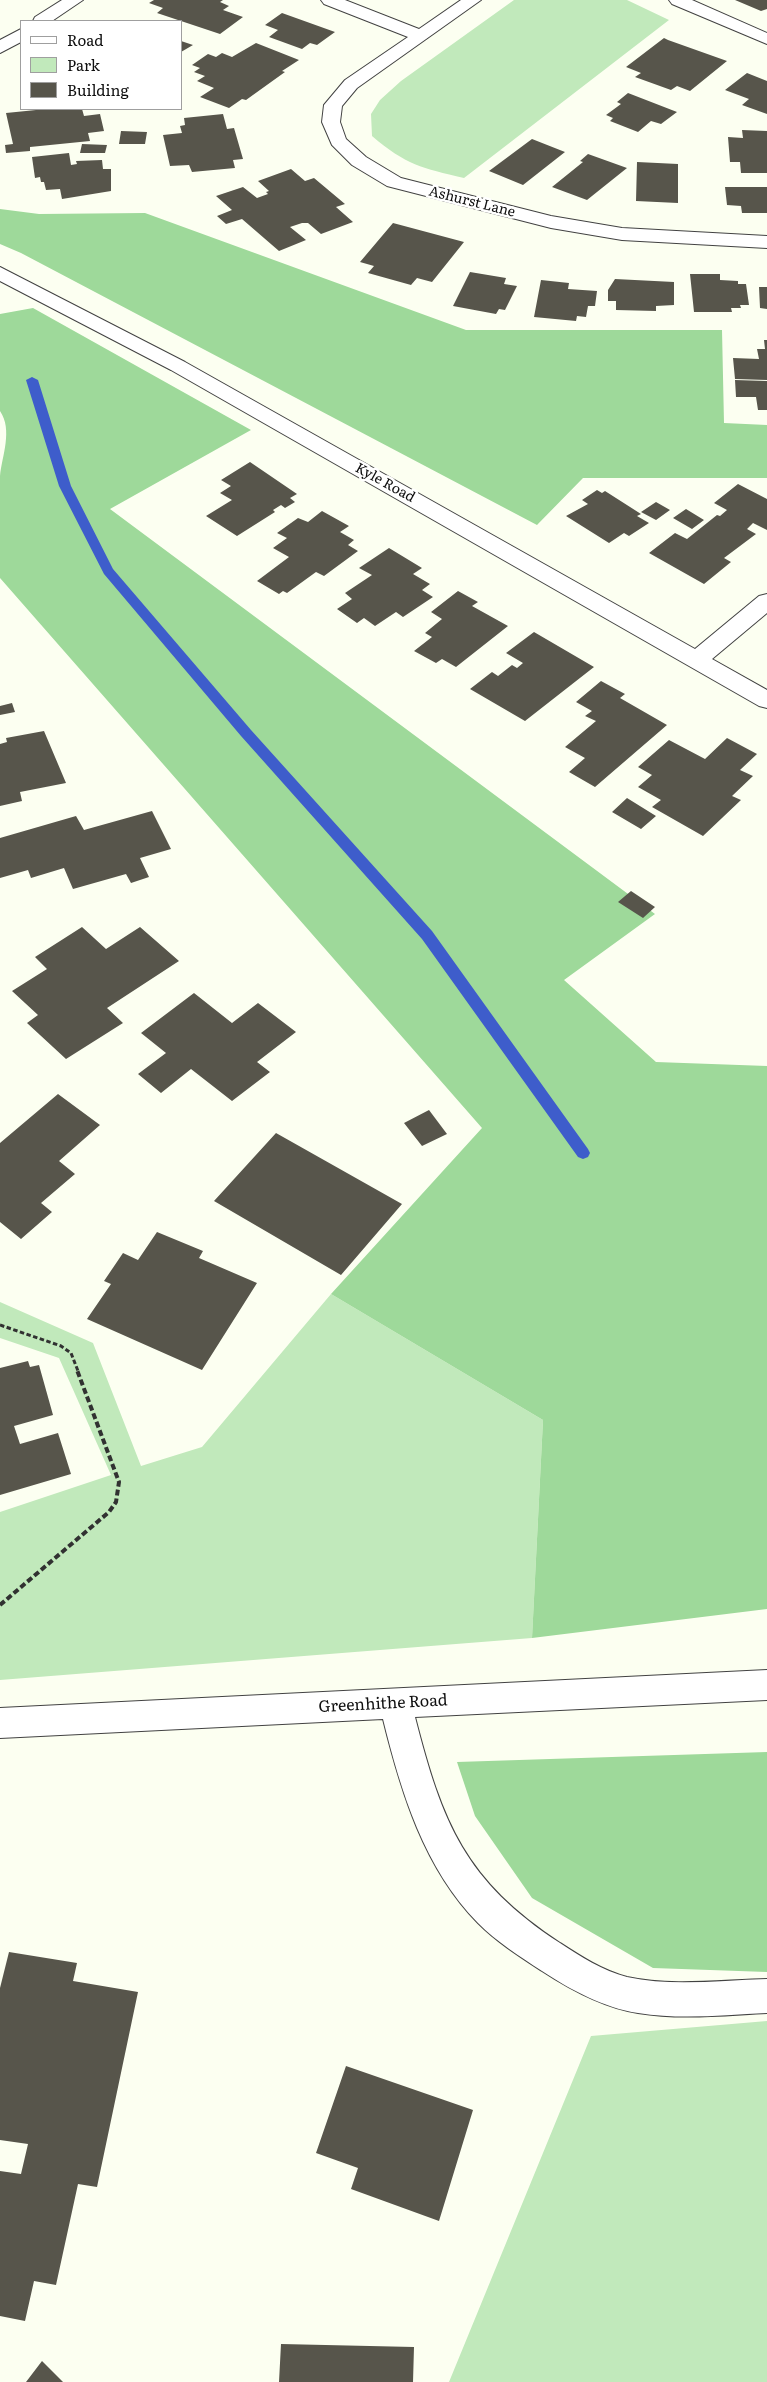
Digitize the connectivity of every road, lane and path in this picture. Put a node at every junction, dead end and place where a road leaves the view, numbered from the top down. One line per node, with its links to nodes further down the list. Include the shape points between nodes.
1 (74, 0): 5 (street)
2 (330, 0): 7 (street)
3 (472, 0): 7 (street, Ashurst Lane)
4 (678, 0): 8 (street)
5 (43, 20)
6 (20, 35): 9 (street)
7 (419, 35): 10 (street, Ashurst Lane, via 350,84 333,105 331,122 338,141 359,161 394,182 551,222 622,234)
8 (767, 39)
9 (0, 48)
10 (767, 242)
11 (1, 274): 13 (street, Kyle Road, via 178,366)
12 (767, 601): 13 (street)
13 (697, 659): 14 (street, Kyle Road)
14 (767, 700)
15 (0, 1325): 16 (path, via 61,1346 71,1353 119,1482 116,1502 109,1512)
16 (0, 1605)
17 (767, 1685): 18 (street, Greenhithe Road)
18 (395, 1704): 19 (street, Greenhithe Road); 20 (street, via 419,1794 440,1844 464,1883 496,1918 534,1947 606,1989 639,1996 692,2000)
19 (0, 1724)
20 (767, 1996)

